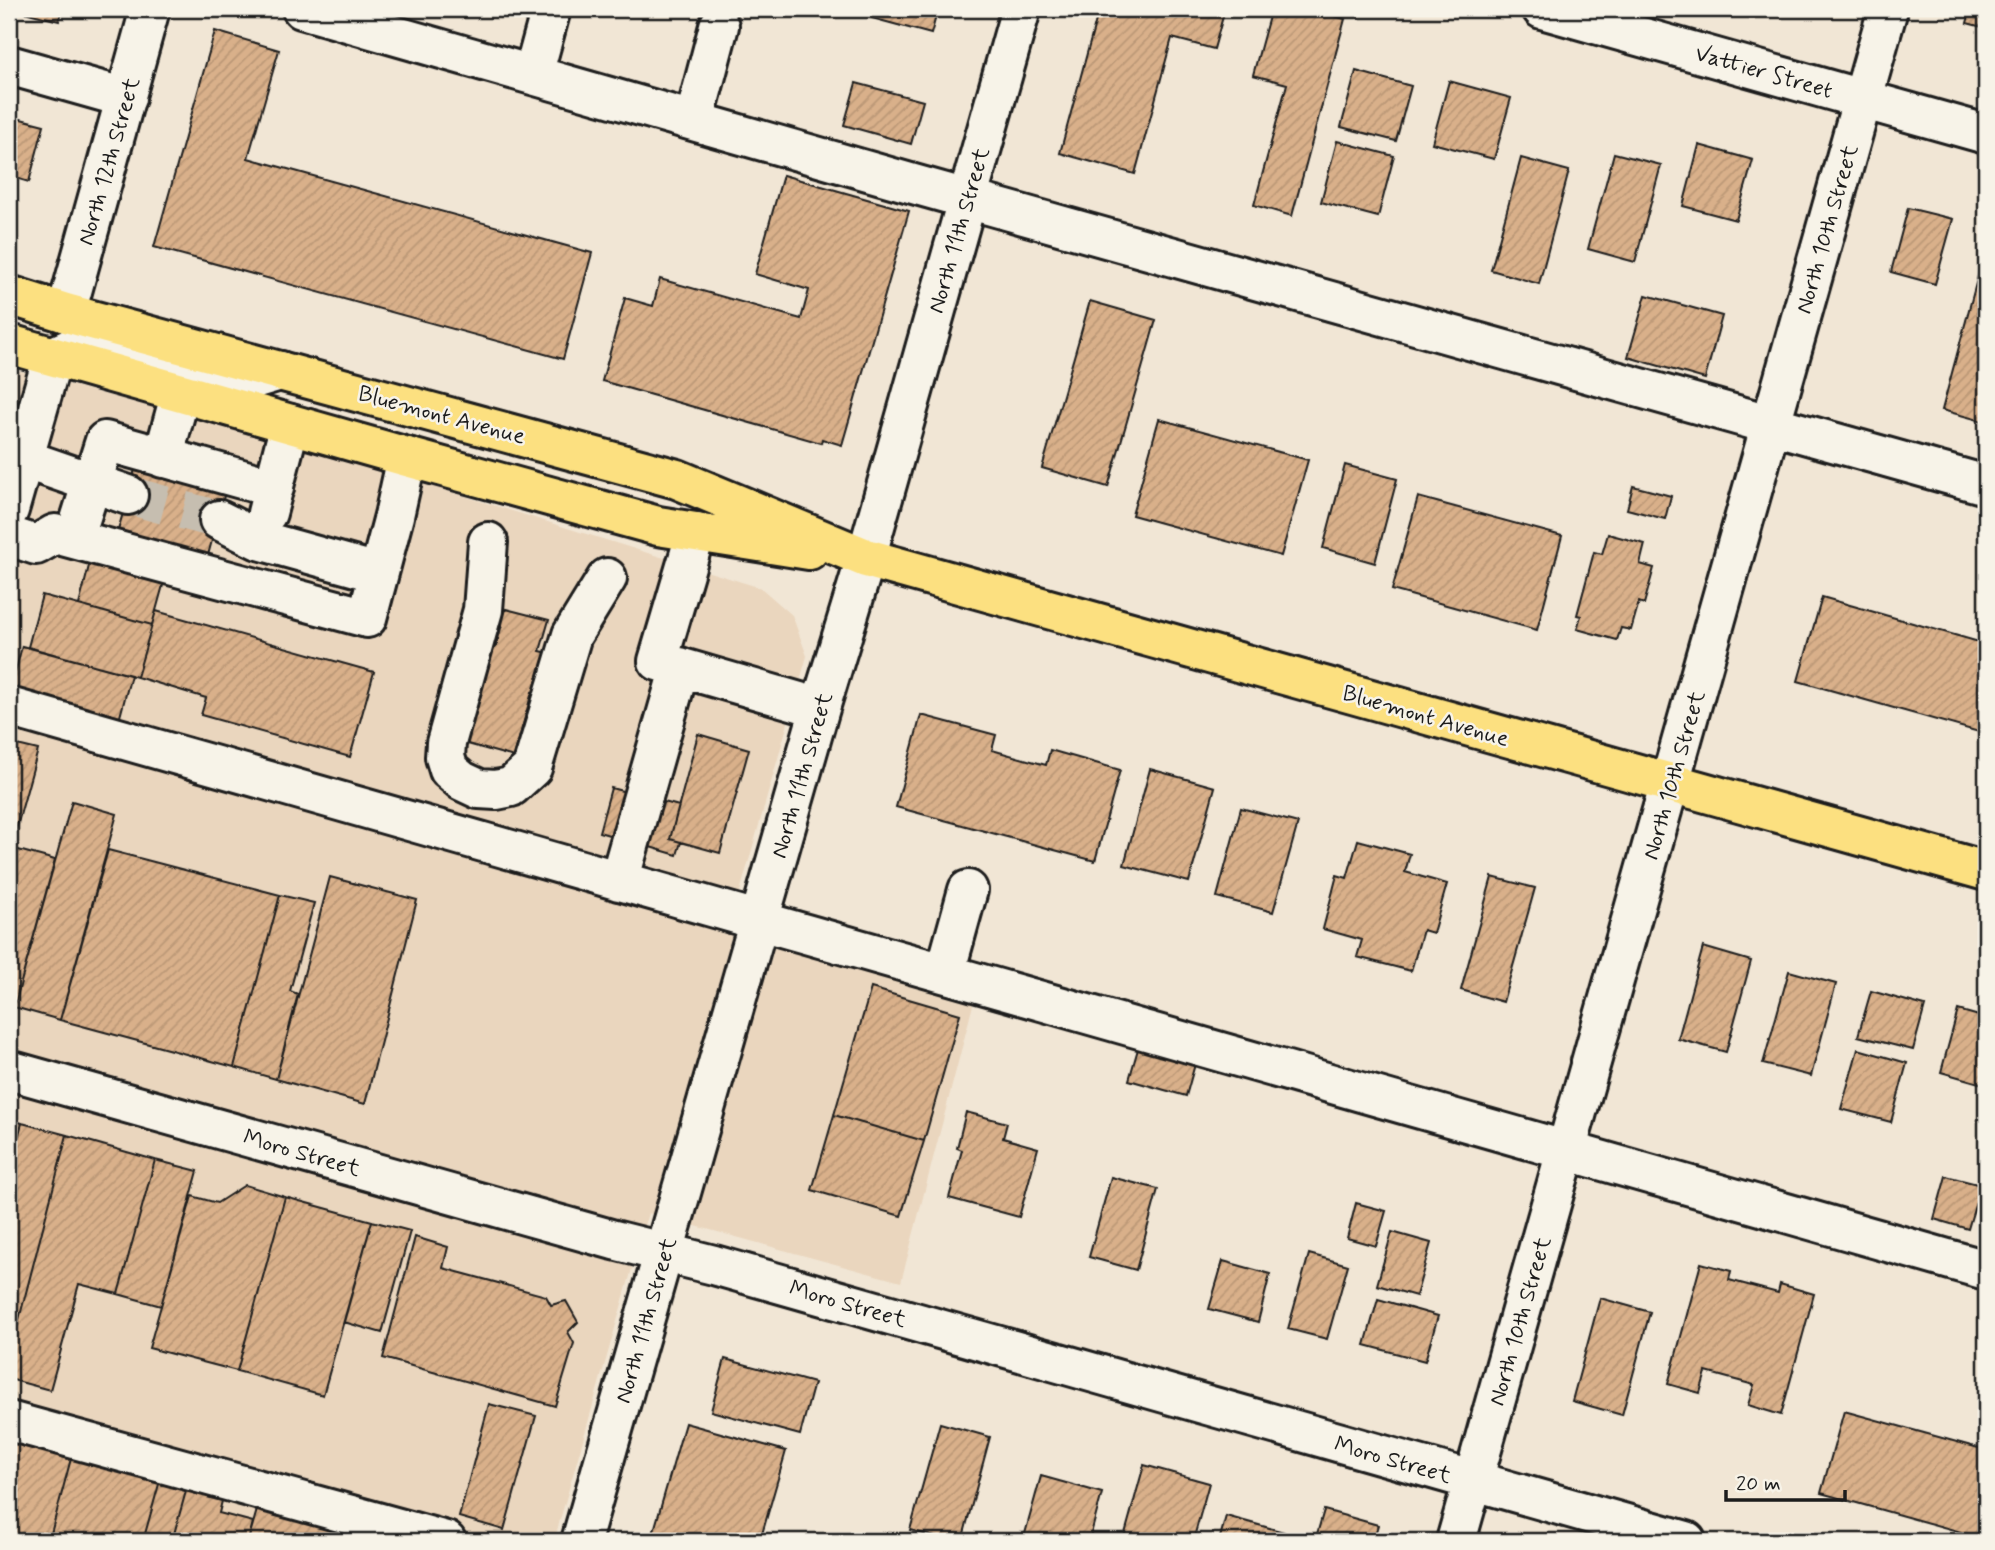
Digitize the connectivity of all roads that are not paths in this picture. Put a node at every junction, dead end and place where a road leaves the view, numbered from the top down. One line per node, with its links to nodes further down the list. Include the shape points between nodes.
1 (150, 9): 10 (street, North 12th Street)
2 (302, 9): 9 (street)
3 (551, 9): 9 (street)
4 (1021, 9): 14 (street, North 11th Street)
5 (1542, 9): 11 (street, Vattier Street)
6 (1888, 9): 11 (street, North 10th Street)
7 (719, 26): 12 (street)
8 (9, 65): 10 (street)
9 (533, 75): 12 (street)
10 (125, 98): 16 (street, North 12th Street)
11 (1863, 99): 13 (street, Vattier Street); 22 (street, North 10th Street)
12 (694, 121): 14 (street)
13 (1986, 134)
14 (967, 199): 22 (street); 37 (street, North 11th Street)
15 (9, 295): 16 (main road, Bluemont Avenue)
16 (66, 313): 19 (main road, Bluemont Avenue)
17 (9, 344): 18 (main road, Bluemont Avenue)
18 (53, 356): 19 (street, via 80,345 233,385); 20 (main road, Bluemont Avenue); 25 (street)
19 (280, 371): 37 (main road, Bluemont Avenue, via 677,479)
20 (181, 392): 21 (main road, Bluemont Avenue); 24 (street)
21 (290, 424): 23 (main road, Bluemont Avenue); 28 (street)
22 (1771, 425): 27 (street); 44 (street, North 10th Street)
23 (407, 457): 32 (main road, Bluemont Avenue, via 658,526); 38 (street)
24 (163, 458): 26 (street, via 105,442); 28 (street)
25 (24, 459): 26 (street); 30 (street)
26 (91, 483): 29 (street); 34 (street)
27 (1986, 485)
28 (274, 488): 35 (street)
29 (128, 495)
30 (9, 510)
31 (219, 520): 35 (street)
32 (696, 532): 37 (main road, Bluemont Avenue); 41 (street, via 659,661)
33 (9, 536): 34 (street, via 36,545 55,534)
34 (74, 539): 40 (street)
35 (259, 540): 38 (street); 40 (street)
36 (488, 542): 39 (street, via 483,610 445,757 449,770 479,789 511,787 532,768 572,635)
37 (866, 558): 43 (street, North 11th Street); 44 (main road, Bluemont Avenue)
38 (378, 573): 40 (street, via 367,618)
39 (607, 578)
40 (249, 585)
41 (680, 667): 43 (street); 46 (street)
42 (9, 706): 46 (street)
43 (820, 708): 48 (street, North 11th Street)
44 (1671, 784): 45 (main road, Bluemont Avenue); 51 (street, North 10th Street)
45 (1986, 871)
46 (619, 881): 48 (street)
47 (968, 890): 49 (street)
48 (760, 920): 49 (street); 52 (street, North 11th Street)
49 (945, 973): 51 (street)
50 (9, 1070): 52 (street, Moro Street)
51 (1567, 1150): 53 (street); 55 (street, North 10th Street)
52 (664, 1252): 55 (street, Moro Street); 57 (street, North 11th Street)
53 (1986, 1270)
54 (9, 1421): 56 (street)
55 (1473, 1482): 58 (street, North 10th Street); 59 (street, Moro Street)
56 (446, 1541)
57 (581, 1541)
58 (1456, 1541)
59 (1686, 1541)

